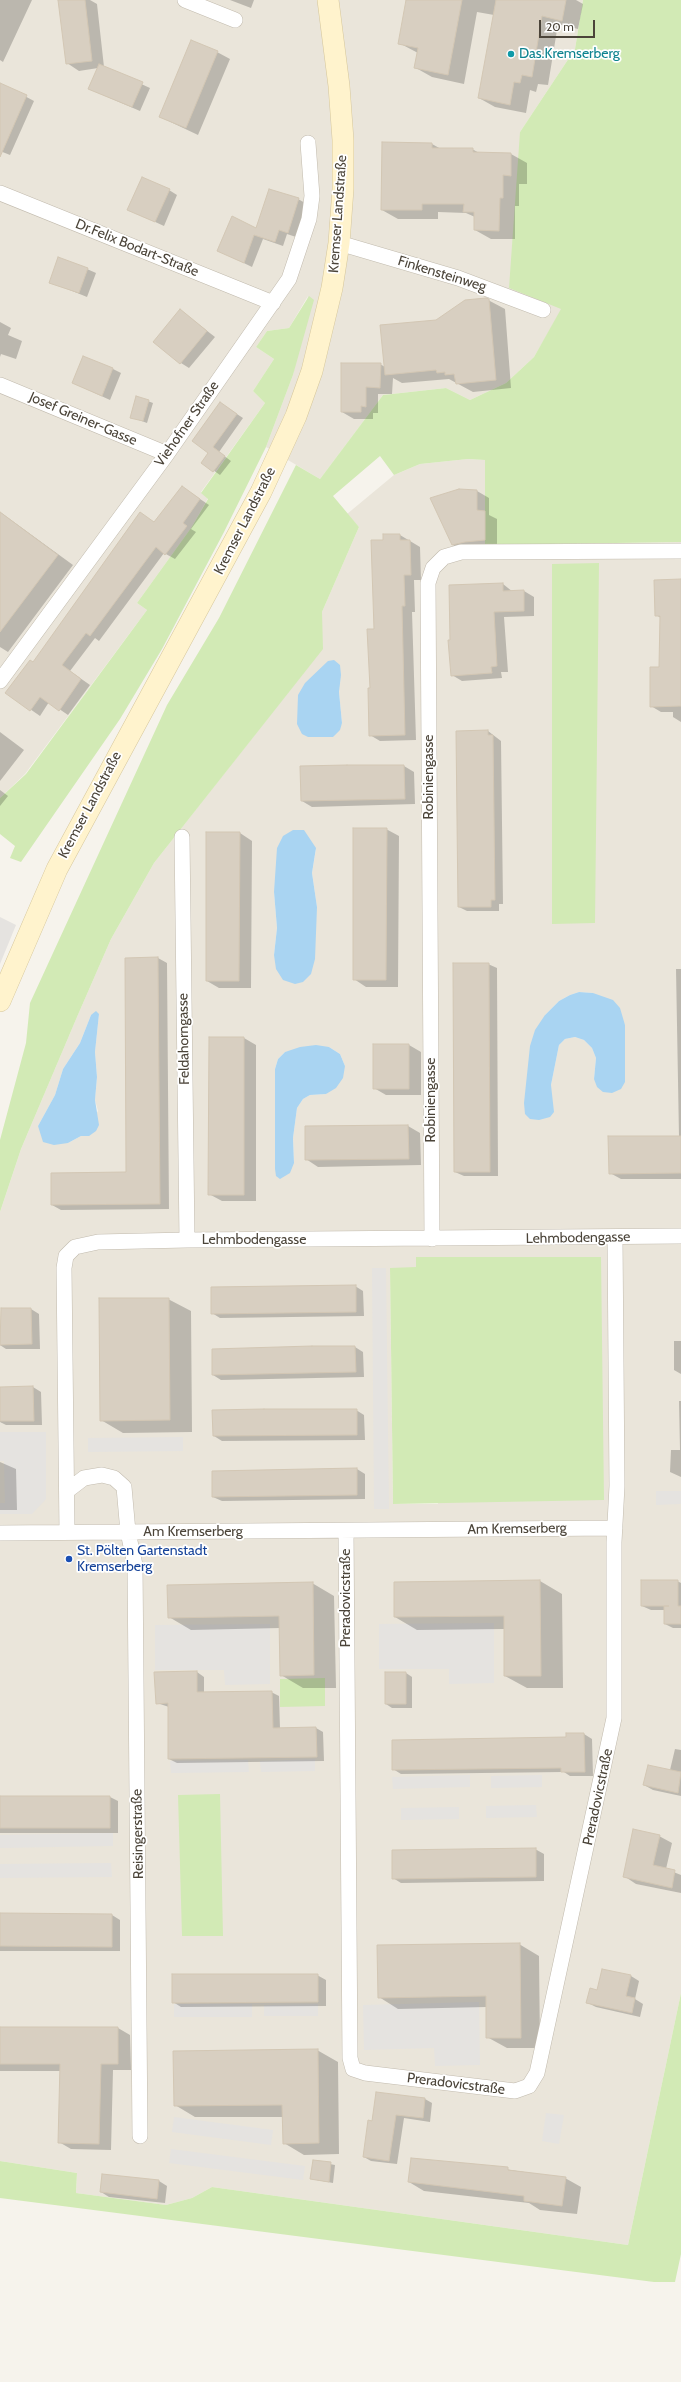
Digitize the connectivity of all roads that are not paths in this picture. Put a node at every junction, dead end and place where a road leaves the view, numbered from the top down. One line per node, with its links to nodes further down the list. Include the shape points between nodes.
1 (184, 0): 3 (street)
2 (328, 0): 6 (main road, Kremser Landstraße, via 343,140)
3 (235, 20)
4 (308, 143): 7 (street, Viehofner Straße, via 312,196 309,219 289,278)
5 (0, 194): 7 (street, Dr.Felix Bodart-Straße)
6 (339, 243): 8 (street, Finkensteinweg, via 458,278); 14 (main road, Kremser Landstraße, via 332,288 312,372 280,452 236,542 57,869)
7 (274, 303): 10 (street, Viehofner Straße)
8 (544, 310)
9 (0, 385): 10 (street, Josef Greiner-Gasse)
10 (167, 454): 12 (street, Viehofner Straße)
11 (681, 551): 17 (street, Robiniengasse, via 460,552 444,557 433,568 428,583)
12 (0, 681)
13 (182, 837): 18 (street, Feldahorngasse)
14 (0, 1001)
15 (681, 1236): 16 (street, Lehmbodengasse)
16 (615, 1237): 17 (street, Lehmbodengasse); 20 (street)
17 (432, 1239): 18 (street, Lehmbodengasse)
18 (187, 1240): 19 (street, Lehmbodengasse, via 98,1242 75,1247 66,1256)
19 (67, 1490): 22 (street); 23 (street, Am Kremserberg, via 84,1478 102,1475 114,1478 124,1487)
20 (615, 1528): 21 (street, Am Kremserberg); 21 (street, Preradovicstraße, via 614,1718 537,2073 529,2086 515,2091 365,2073 353,2069 351,2063)
21 (346, 1531): 23 (street, Am Kremserberg)
22 (67, 1532): 23 (street, Am Kremserberg); 24 (street, Am Kremserberg)
23 (128, 1532): 25 (street, Reisingerstraße, via 135,1565)
24 (0, 1533)
25 (140, 2136)

